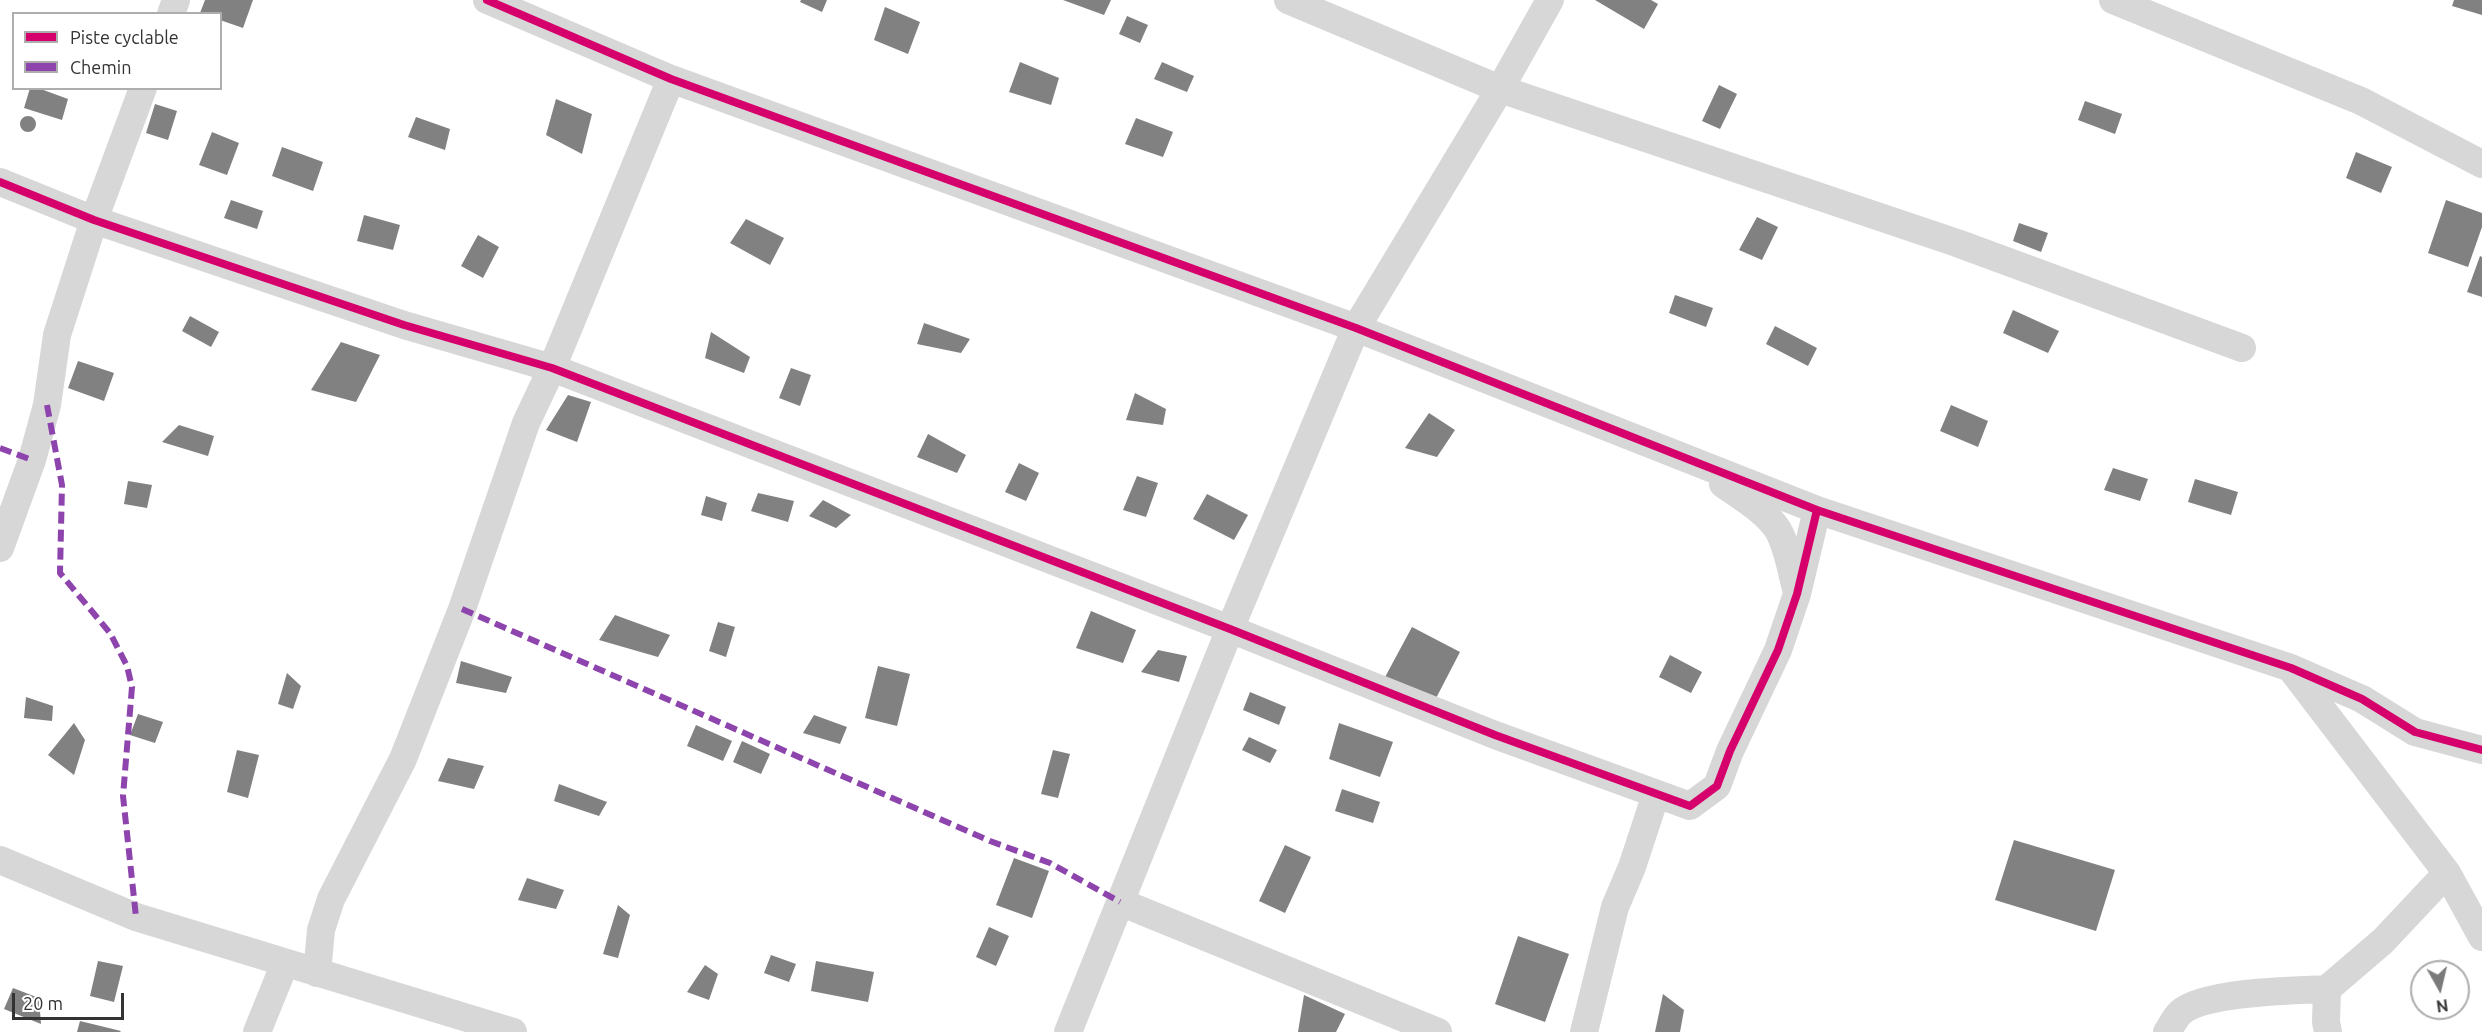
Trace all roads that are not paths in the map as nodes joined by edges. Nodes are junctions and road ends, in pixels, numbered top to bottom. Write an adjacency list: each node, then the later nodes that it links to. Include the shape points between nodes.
1 (487, 0): 5 (street)
2 (1288, 0): 6 (street)
3 (1550, 0): 6 (street)
4 (2113, 0): 8 (street, via 2361,101)
5 (670, 79): 11 (street); 13 (street)
6 (1500, 89): 11 (street); 12 (street, via 1957,243)
7 (142, 90): 10 (street)
8 (2482, 164)
9 (0, 182): 10 (street)
10 (94, 220): 13 (street, via 404,325); 16 (street, via 57,335 47,405 32,460)
11 (1356, 328): 14 (street); 18 (street)
12 (2242, 348)
13 (552, 368): 18 (street); 27 (street, via 526,423 462,609 403,759 331,898 321,930)
14 (1696, 463): 15 (street); 17 (street, via 1777,529)
15 (1817, 510): 17 (street); 19 (street)
16 (0, 548)
17 (1797, 594): 21 (street, via 1778,650 1717,786 1690,806)
18 (1230, 629): 21 (street, via 1495,735); 24 (street)
19 (2291, 668): 20 (street, via 2362,699 2415,732); 23 (street)
20 (2482, 750)
21 (1656, 794): 33 (street, via 1615,907)
22 (0, 860): 26 (street, via 136,916)
23 (2447, 873): 25 (street); 28 (street, via 2383,941)
24 (1120, 902): 31 (street); 32 (street)
25 (2482, 937)
26 (285, 963): 27 (street); 29 (street)
27 (317, 973): 30 (street)
28 (2327, 989): 34 (street, via 2255,992 2211,1000 2181,1011); 35 (street)
29 (258, 1032)
30 (513, 1032)
31 (1068, 1032)
32 (1438, 1032)
33 (1584, 1032)
34 (2166, 1032)
35 (2328, 1032)

